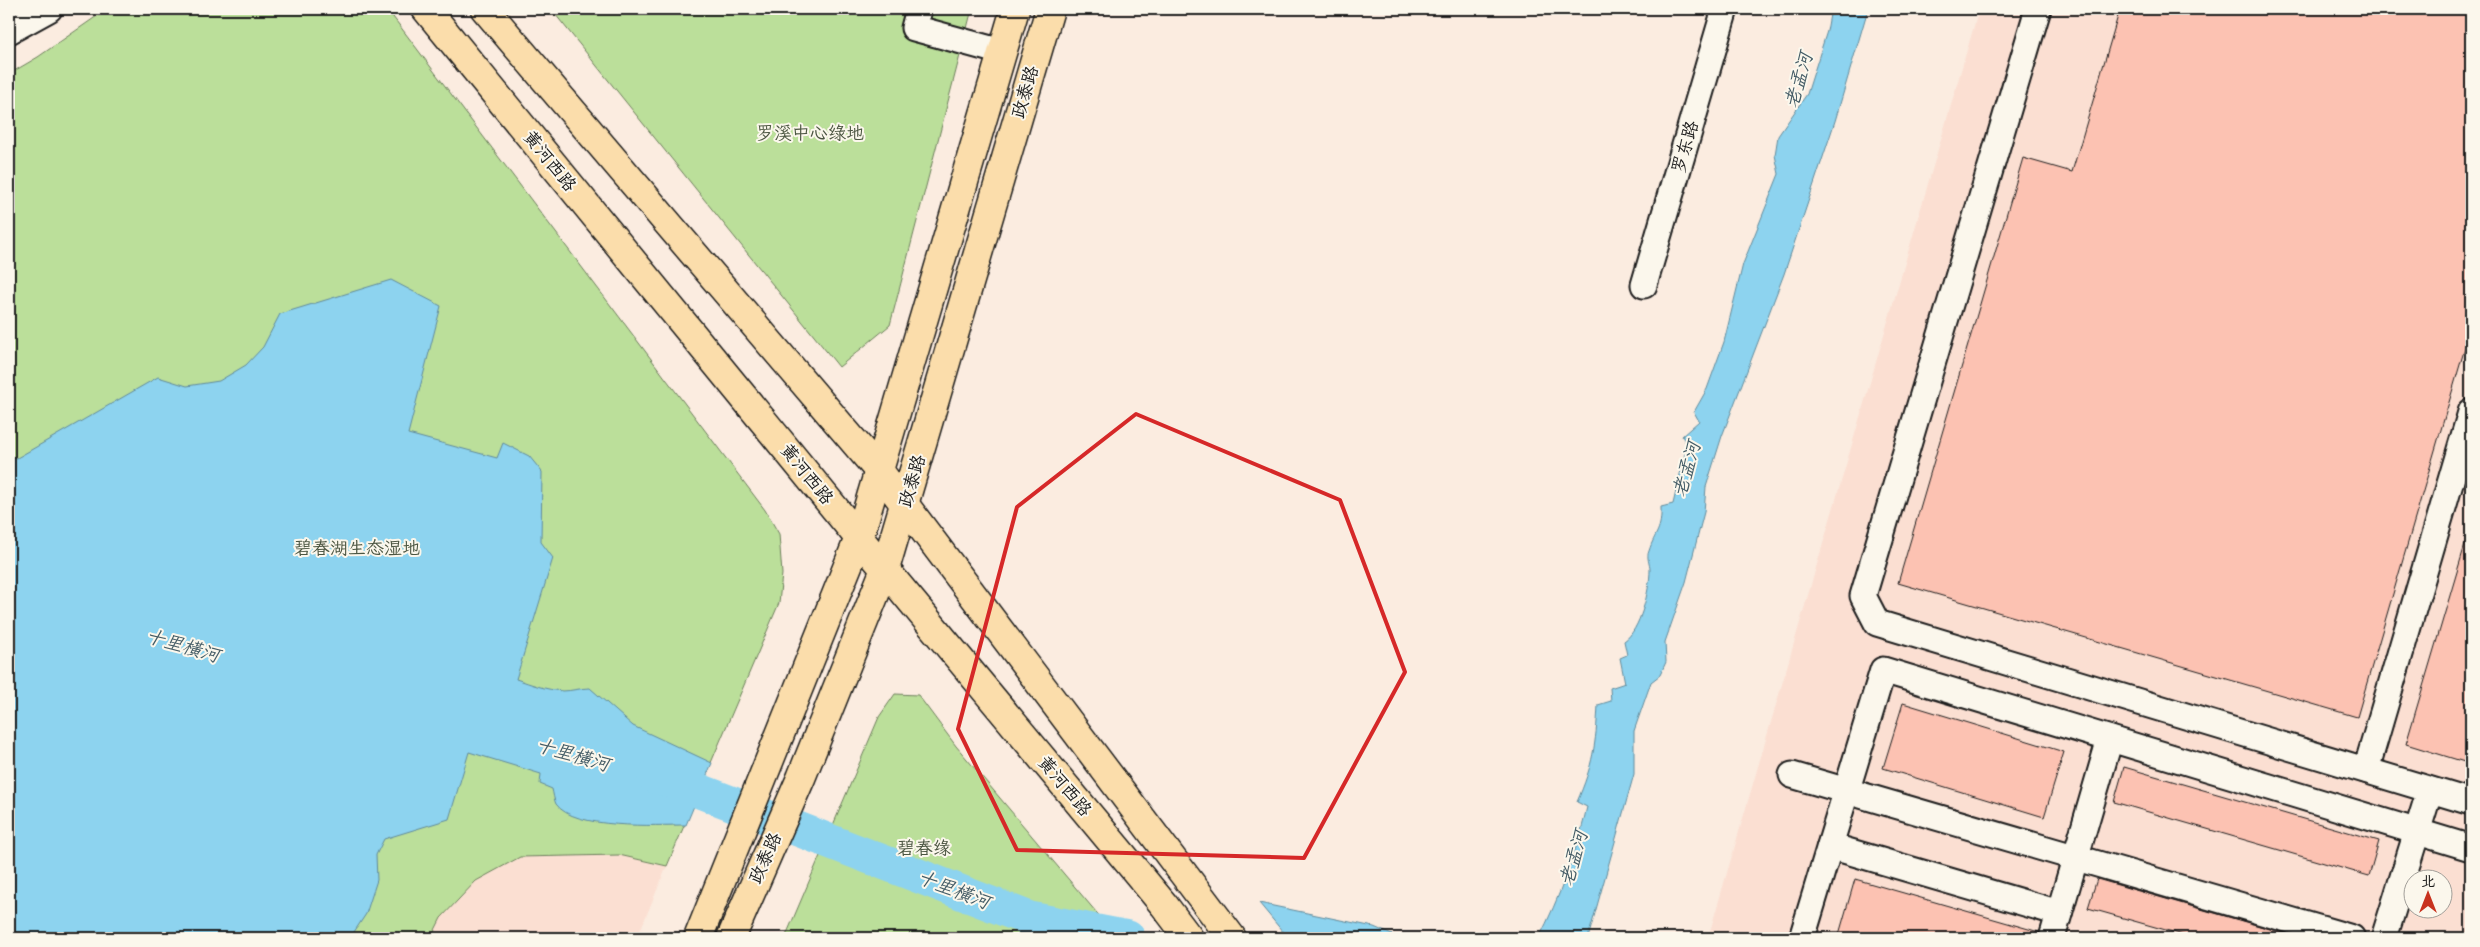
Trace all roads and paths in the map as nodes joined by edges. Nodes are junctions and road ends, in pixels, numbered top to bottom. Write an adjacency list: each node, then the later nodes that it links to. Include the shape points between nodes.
1 (49, 9): 9 (street)
2 (426, 9): 15 (main road, 黄河西路)
3 (486, 9): 13 (main road)
4 (919, 9): 10 (street, via 914,28)
5 (1015, 9): 10 (main road, 政泰路)
6 (1050, 9): 14 (main road, 政泰路)
7 (1725, 9): 11 (street, 罗东路)
8 (2038, 9): 18 (street, via 1863,596 1877,623)
9 (9, 31)
10 (1002, 52): 13 (main road, 政泰路)
11 (1644, 285)
12 (2471, 412): 18 (street)
13 (880, 472): 14 (main road); 15 (main road, 政泰路)
14 (905, 505): 16 (main road, 政泰路); 31 (main road)
15 (859, 538): 16 (main road, 黄河西路); 28 (main road, 政泰路)
16 (884, 569): 29 (main road, 政泰路, via 801,778); 30 (main road, 黄河西路)
17 (2110, 739): 21 (street, via 1883,670); 23 (street); 26 (street)
18 (2366, 770): 20 (street)
19 (1792, 775): 21 (street)
20 (2430, 790): 22 (street); 23 (street)
21 (1847, 791): 24 (street); 26 (street)
22 (2471, 802)
23 (2417, 832): 25 (street); 35 (street)
24 (1830, 846): 27 (street); 32 (street)
25 (2471, 848)
26 (2075, 857): 27 (street); 34 (street)
27 (2059, 913): 33 (street)
28 (698, 938)
29 (732, 938)
30 (1189, 938)
31 (1232, 938)
32 (1802, 938)
33 (2052, 938)
34 (2352, 938)
35 (2384, 938)

